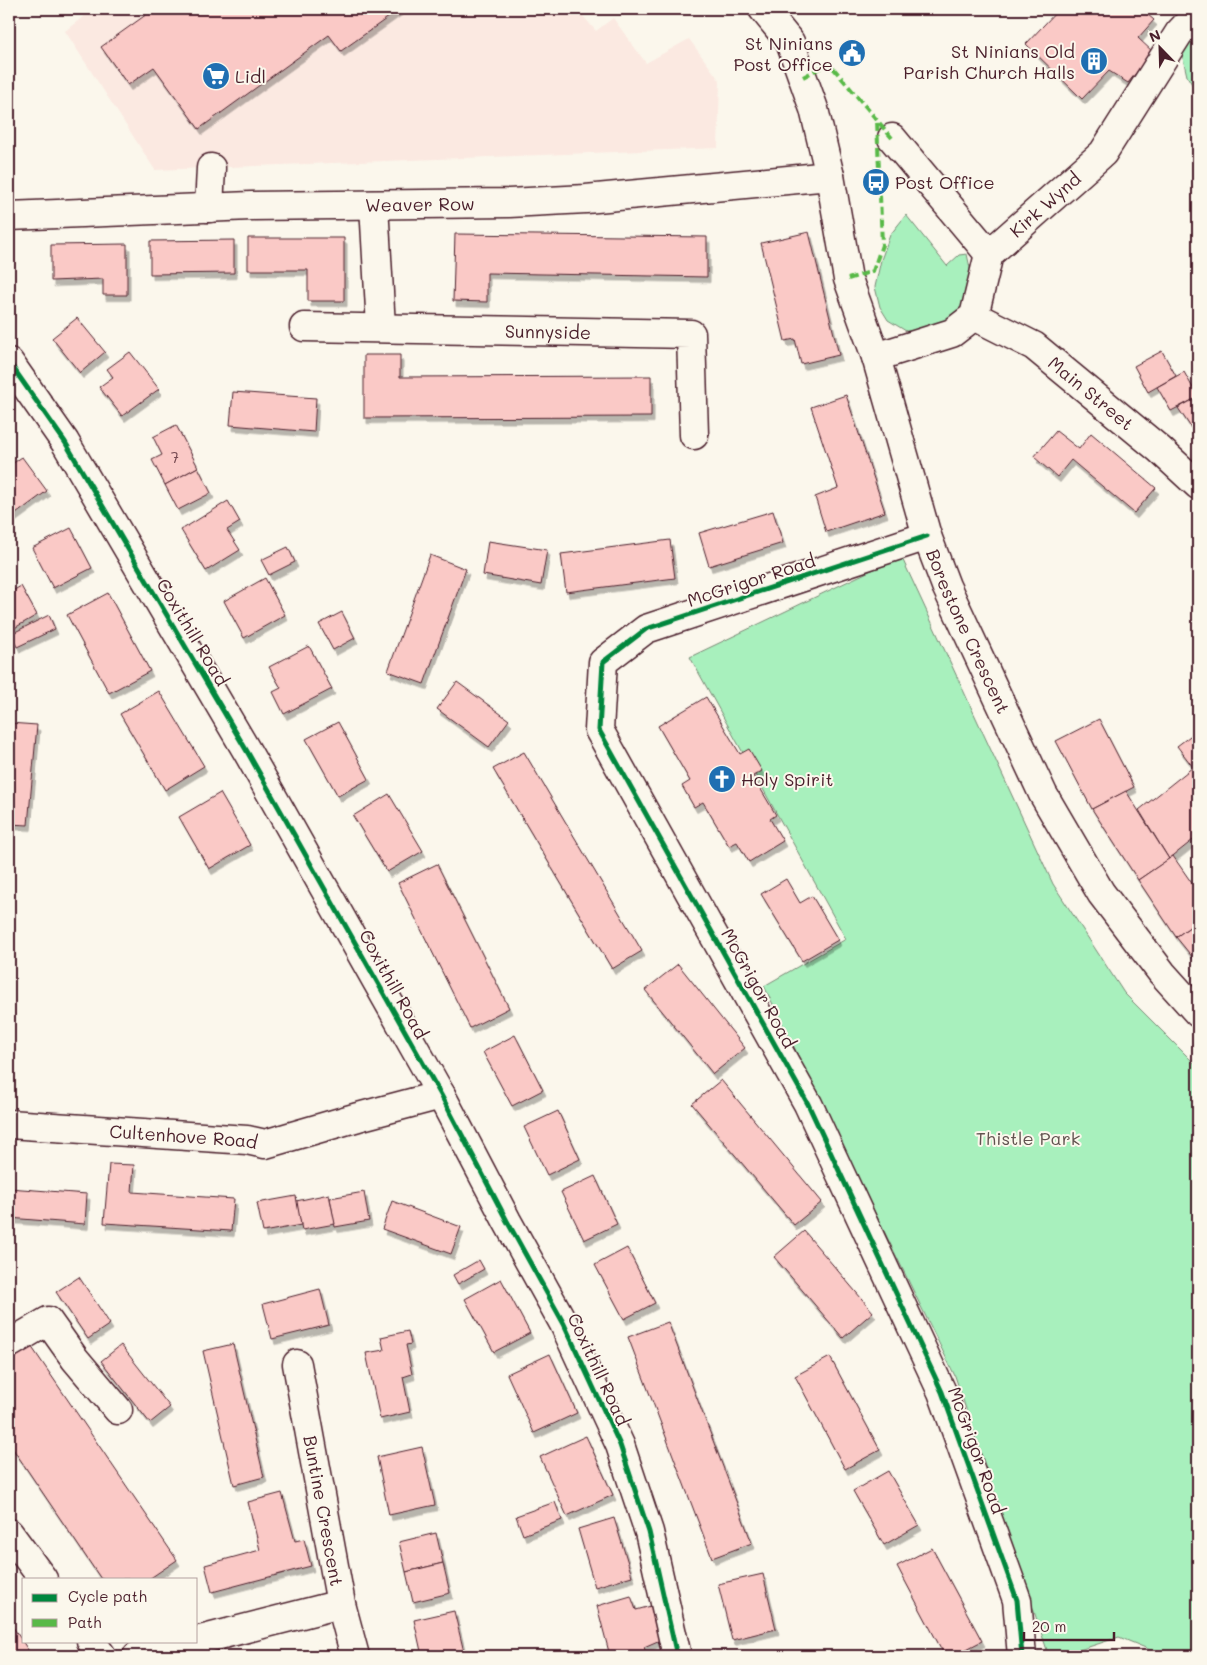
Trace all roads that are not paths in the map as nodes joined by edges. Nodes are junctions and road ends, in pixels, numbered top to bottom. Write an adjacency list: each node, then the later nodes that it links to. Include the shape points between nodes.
1 (763, 9): 5 (street, via 790,42 814,109)
2 (1198, 13): 9 (street, Kirk Wynd, via 1179,33 1103,153)
3 (892, 138): 9 (street)
4 (211, 168): 7 (street)
5 (830, 176): 6 (street, Weaver Row, via 586,199); 13 (street, Borestone Crescent, via 848,279)
6 (374, 205): 7 (street, Weaver Row); 12 (street)
7 (209, 208): 8 (street, Weaver Row)
8 (9, 216)
9 (989, 254): 10 (street)
10 (974, 316): 13 (street, via 952,333); 16 (street, Main Street, via 1034,346 1160,449)
11 (304, 327): 12 (street, Sunnyside)
12 (381, 327): 15 (street, Sunnyside, via 691,334)
13 (876, 357): 17 (street, Borestone Crescent)
14 (9, 362): 19 (street, Coxithill Road, via 65,442 224,711)
15 (694, 435)
16 (1198, 485)
17 (927, 536): 18 (street, Borestone Crescent, via 946,586 1043,794 1101,893 1162,973); 34 (street, McGrigor Road, via 646,629 603,662 599,730 808,1104 942,1392 1017,1600)
18 (1198, 1013)
19 (441, 1095): 20 (street, Cultenhove Road, via 265,1144 247,1140); 33 (street, Coxithill Road, via 564,1324 620,1445 649,1532)
20 (9, 1124)
21 (9, 1344): 23 (street, via 48,1321)
22 (297, 1364): 26 (street, Buntine Crescent)
23 (118, 1410)
24 (9, 1533): 25 (street)
25 (42, 1578)
26 (341, 1604): 27 (street); 32 (street, Buntine Crescent)
27 (198, 1640)
28 (92, 1642): 30 (street)
29 (192, 1642): 31 (street)
30 (102, 1656)
31 (137, 1656)
32 (355, 1656)
33 (677, 1656)
34 (1022, 1656)

